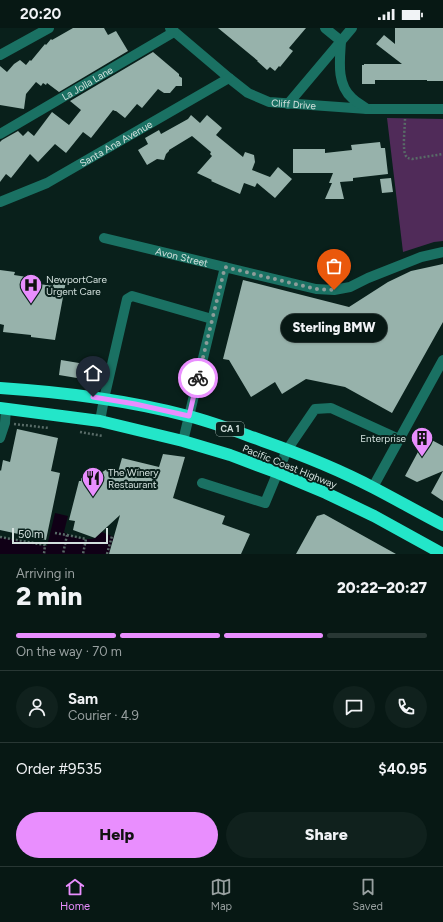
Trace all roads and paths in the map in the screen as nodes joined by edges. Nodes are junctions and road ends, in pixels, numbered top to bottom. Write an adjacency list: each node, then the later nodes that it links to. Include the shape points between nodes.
1 (49, 28): 6 (street)
2 (324, 28): 5 (street)
3 (352, 28): 5 (street)
4 (172, 30): 7 (street, Cliff Drive); 12 (street, La Jolla Lane)
5 (341, 41): 8 (street); 9 (street, via 340,67 343,85 350,97)
6 (0, 55)
7 (229, 78): 8 (street, Cliff Drive, via 248,93 269,102); 14 (street, Santa Ana Avenue, via 47,183)
8 (288, 104): 9 (street, Cliff Drive)
9 (367, 109): 10 (street, Cliff Drive)
10 (406, 109): 11 (street, Cliff Drive); 13 (path, via 405,155 412,159)
11 (443, 109)
12 (0, 134)
13 (443, 154)
14 (0, 202)
15 (104, 238): 17 (street, Avon Street)
16 (443, 252): 17 (street, Avon Street, via 421,257 350,287 334,290 316,289)
17 (225, 267): 18 (street)
18 (212, 319): 21 (street, via 132,296 127,299); 23 (street)
19 (443, 360): 30 (street)
20 (0, 388): 21 (highway, Pacific Coast Highway / CA 1)
21 (104, 399): 23 (highway, Pacific Coast Highway / CA 1); 24 (street)
22 (3, 408): 24 (highway, Pacific Coast Highway / CA 1); 25 (street)
23 (189, 416): 31 (street); 32 (highway, Pacific Coast Highway / CA 1)
24 (100, 421): 31 (highway, Pacific Coast Highway / CA 1)
25 (4, 423): 26 (path); 29 (street)
26 (56, 429)
27 (78, 432): 28 (path)
28 (106, 436)
29 (0, 438)
30 (399, 440): 32 (street, via 331,408 315,409); 35 (street)
31 (183, 441): 33 (highway, Pacific Coast Highway / CA 1)
32 (287, 450): 33 (street); 35 (highway, Pacific Coast Highway / CA 1)
33 (278, 473): 34 (street, via 265,503); 41 (highway, Pacific Coast Highway / CA 1, via 374,516)
34 (202, 483)
35 (373, 487): 36 (highway, Pacific Coast Highway / CA 1)
36 (443, 525)
37 (55, 533): 38 (path)
38 (67, 535): 43 (path); 44 (path, via 86,539)
39 (112, 536): 45 (path)
40 (0, 537): 42 (path, via 45,545)
41 (439, 553)
42 (44, 554)
43 (63, 554)
44 (83, 554)
45 (107, 554)

